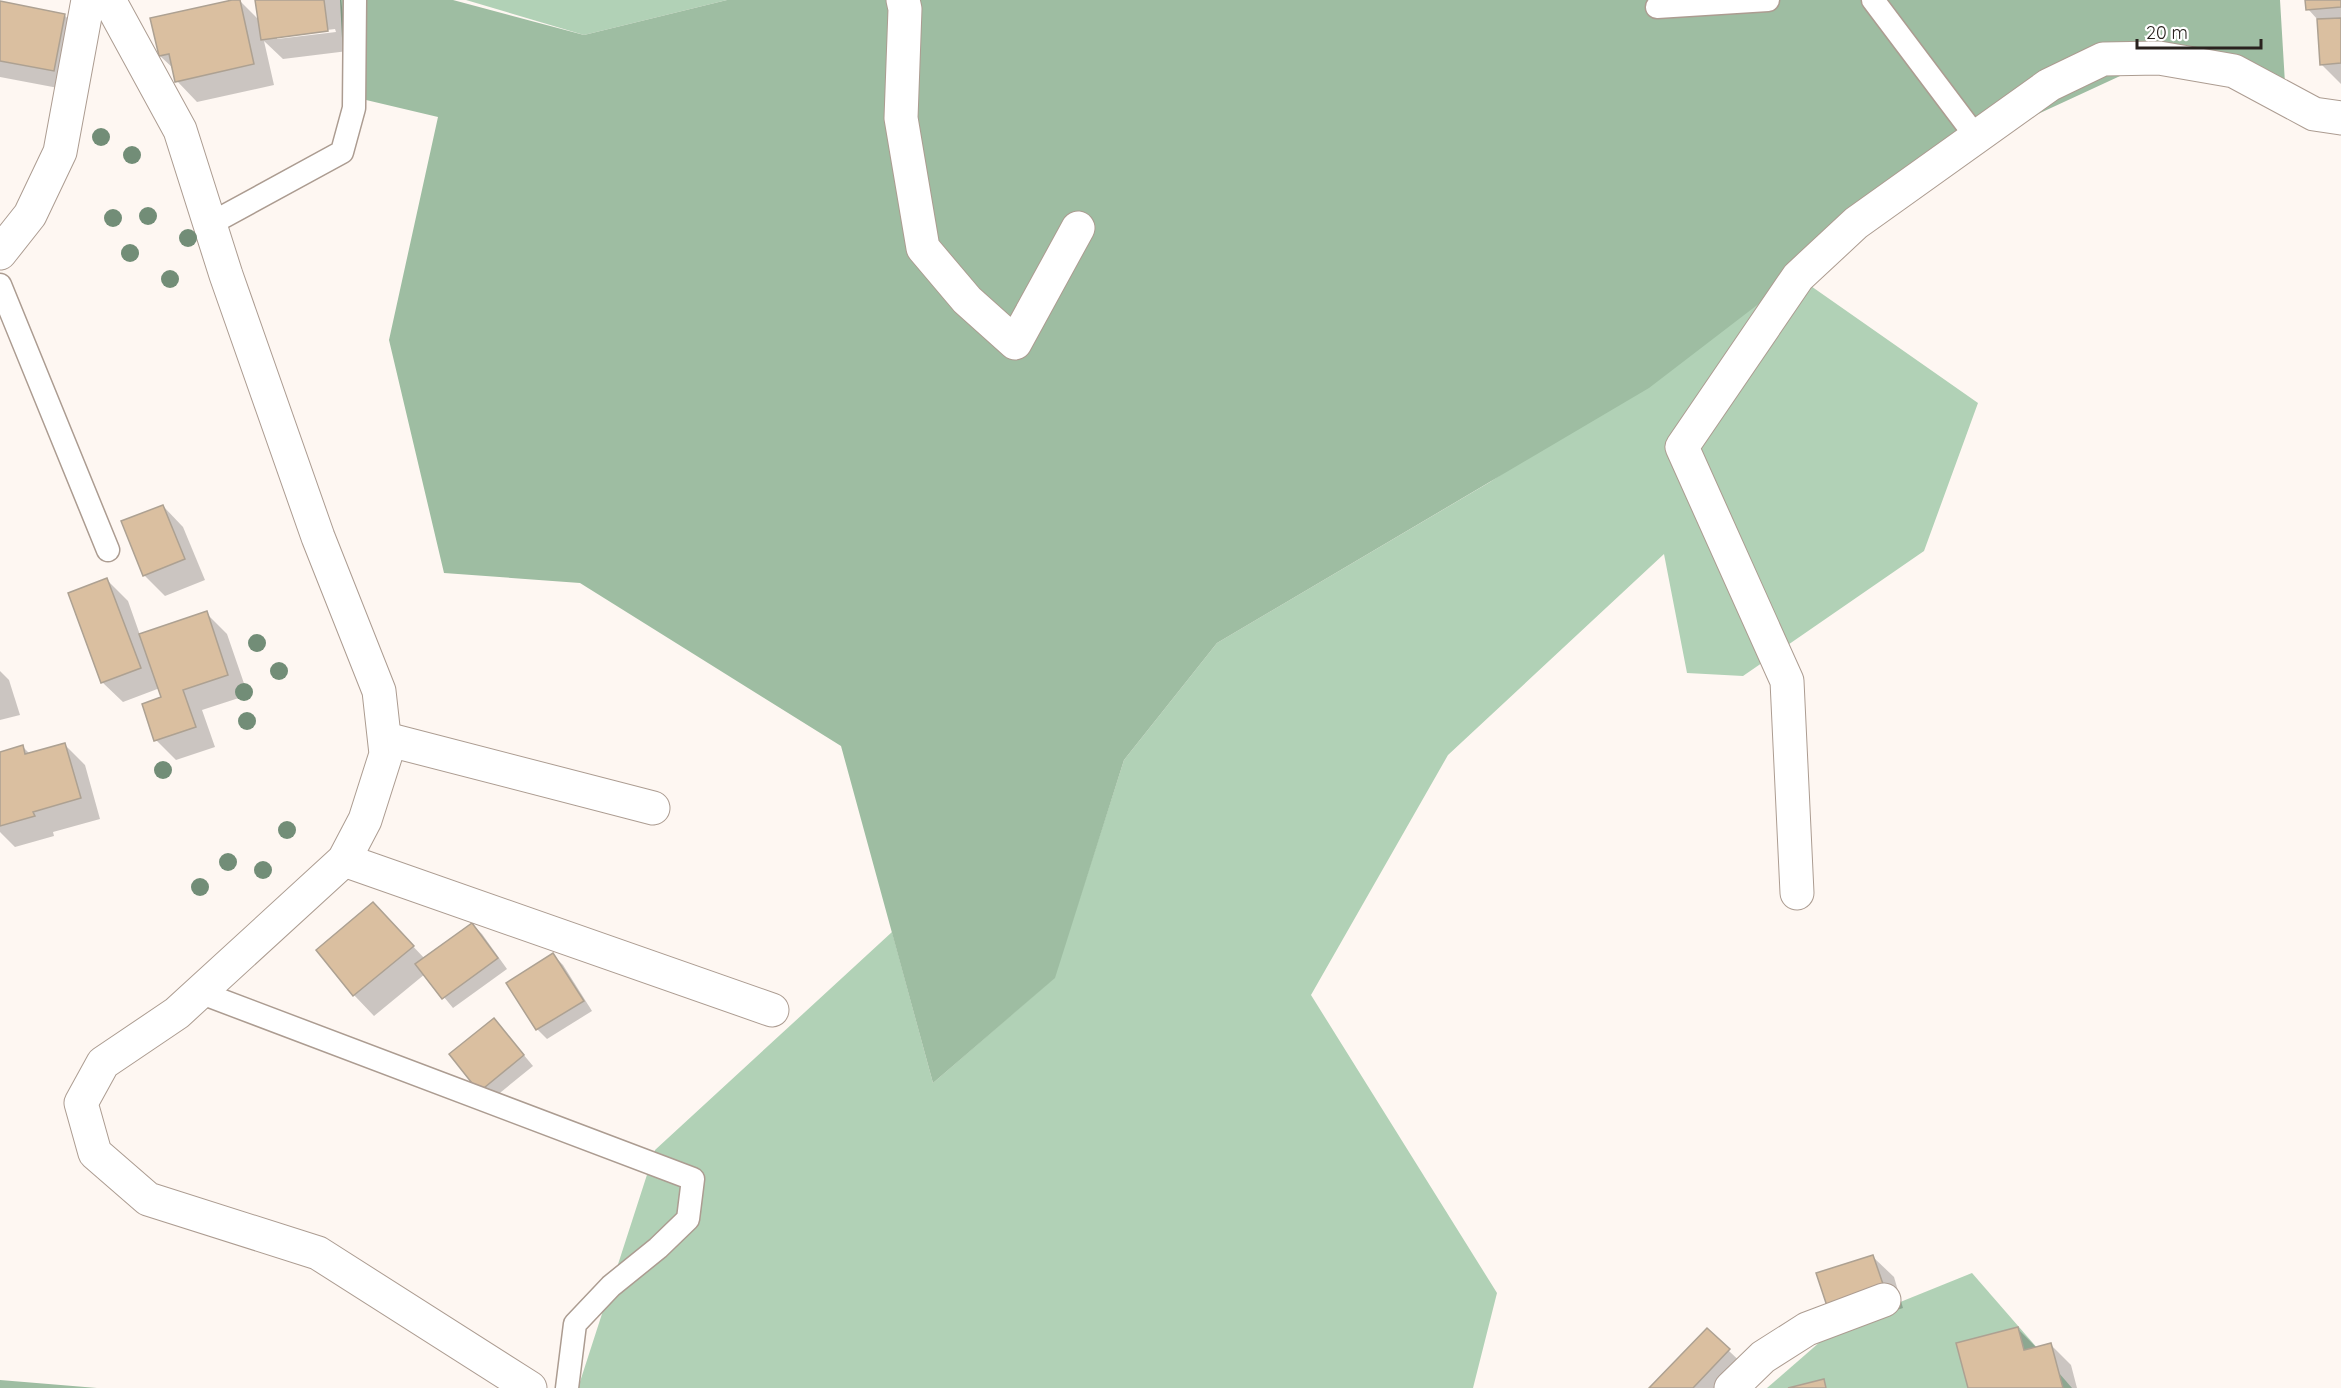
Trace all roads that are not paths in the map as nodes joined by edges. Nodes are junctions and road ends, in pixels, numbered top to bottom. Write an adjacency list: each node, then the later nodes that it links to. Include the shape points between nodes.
1 (88, 0): 12 (street, via 60,152 30,215)
2 (109, 0): 10 (street, via 180,130)
3 (355, 0): 10 (lane, via 354,108 342,152)
4 (903, 0): 11 (street, via 901,118 923,248 967,300 1016,343)
5 (1768, 0): 7 (lane)
6 (1873, 0): 9 (lane)
7 (1657, 7)
8 (2341, 118): 9 (street, via 2314,114 2234,71 2159,58 2103,59 2049,85)
9 (1977, 138): 18 (street, via 1856,223 1798,277 1682,447 1787,681)
10 (210, 224): 15 (street, via 318,537 379,691)
11 (1078, 228)
12 (0, 253)
13 (0, 285): 14 (lane)
14 (108, 550)
15 (386, 739): 16 (street); 17 (street, via 376,789)
16 (653, 808)
17 (344, 860): 19 (street); 20 (street)
18 (1797, 893)
19 (199, 992): 22 (street, via 177,1013 103,1063 81,1103 95,1154 148,1199 318,1253); 23 (lane, via 693,1179 688,1219 574,1324)
20 (772, 1010)
21 (1884, 1300): 24 (street, via 1807,1329 1763,1357)
22 (530, 1388)
23 (567, 1388)
24 (1731, 1388)

